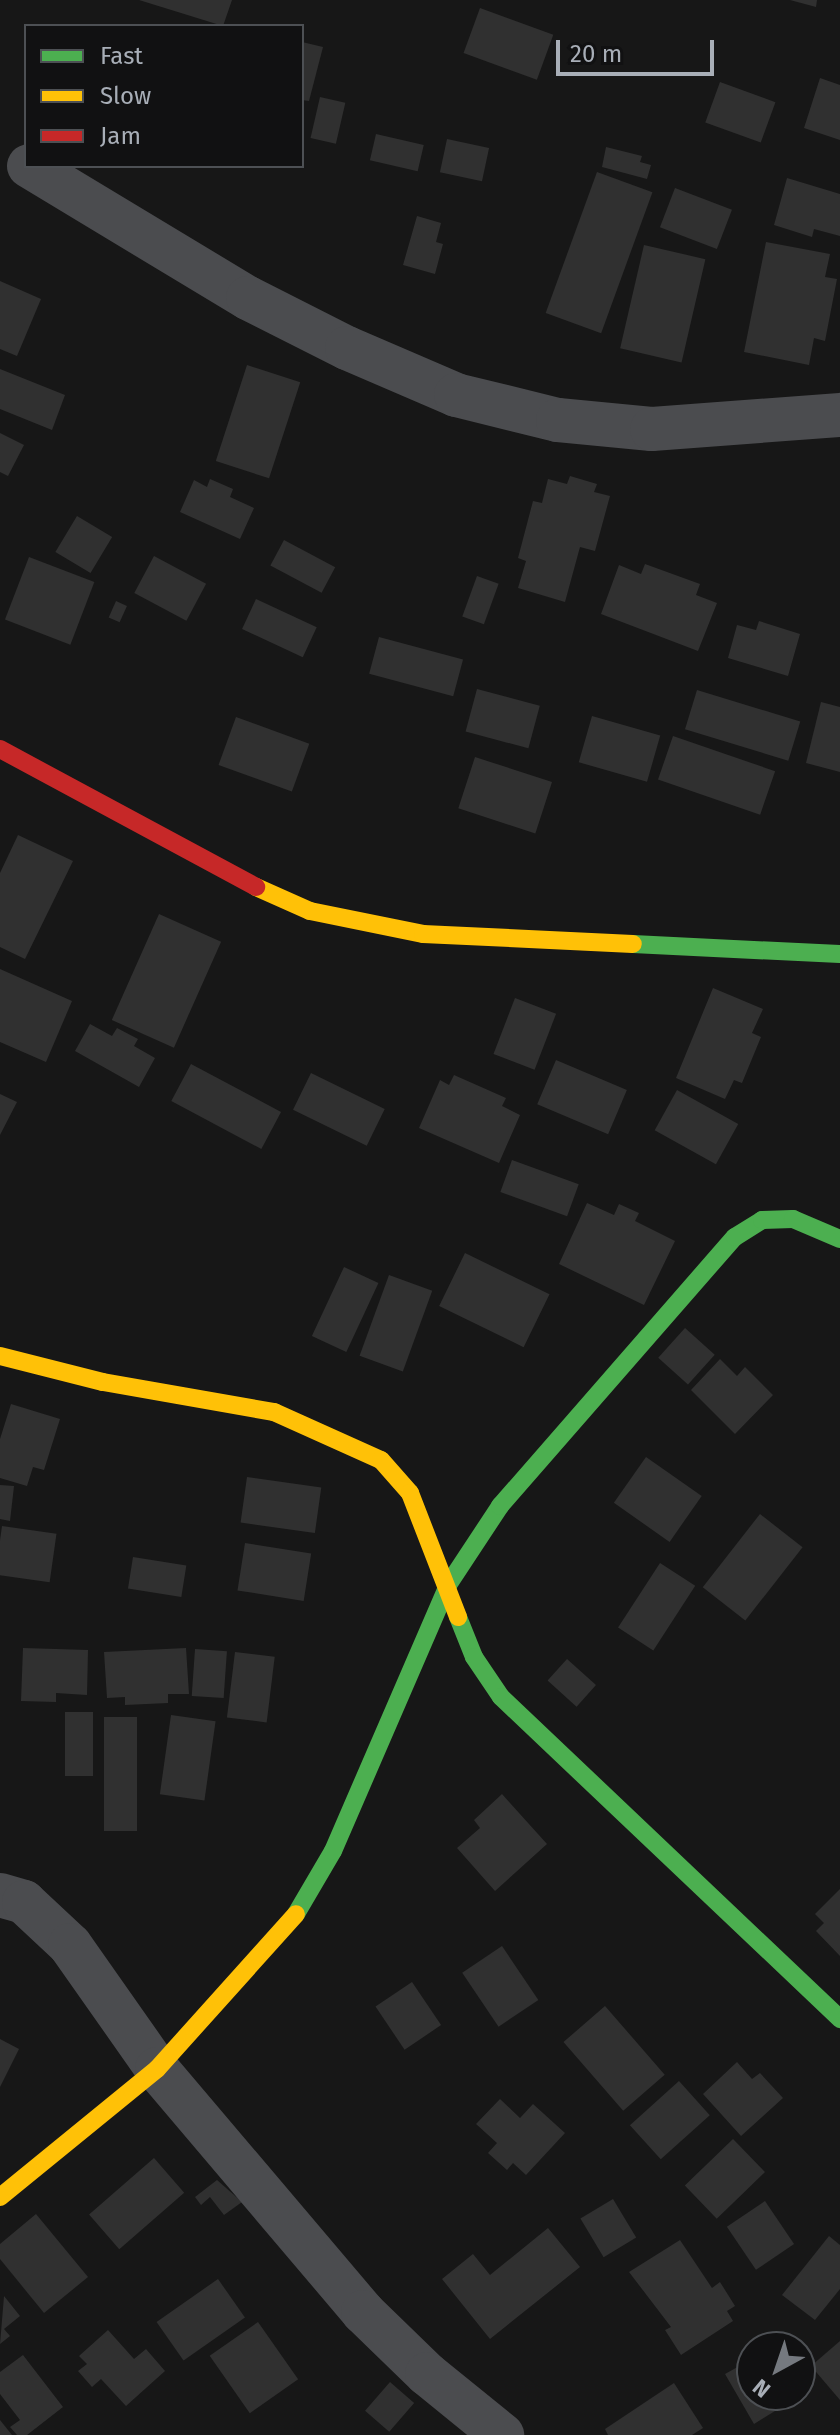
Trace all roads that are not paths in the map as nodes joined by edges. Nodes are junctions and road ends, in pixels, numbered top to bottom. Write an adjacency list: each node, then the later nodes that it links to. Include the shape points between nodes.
1 (0, 151): 2 (street)
2 (24, 163)
3 (32, 168): 4 (street, via 248,298 456,395 558,420 652,429)
4 (840, 415)
5 (0, 749): 6 (street, via 216,869 310,911 423,934)
6 (840, 954)
7 (840, 1239): 9 (street, via 793,1219 762,1220 735,1237 500,1506)
8 (0, 1356): 9 (street, via 103,1382 274,1412 345,1440 381,1460 410,1493)
9 (448, 1585): 11 (street, via 474,1657 501,1697); 12 (street, via 333,1851 289,1926)
10 (0, 1895): 12 (street, via 24,1902 70,1945)
11 (840, 2019)
12 (157, 2069): 13 (street); 14 (street, via 363,2312 427,2374)
13 (0, 2197)
14 (502, 2435)

